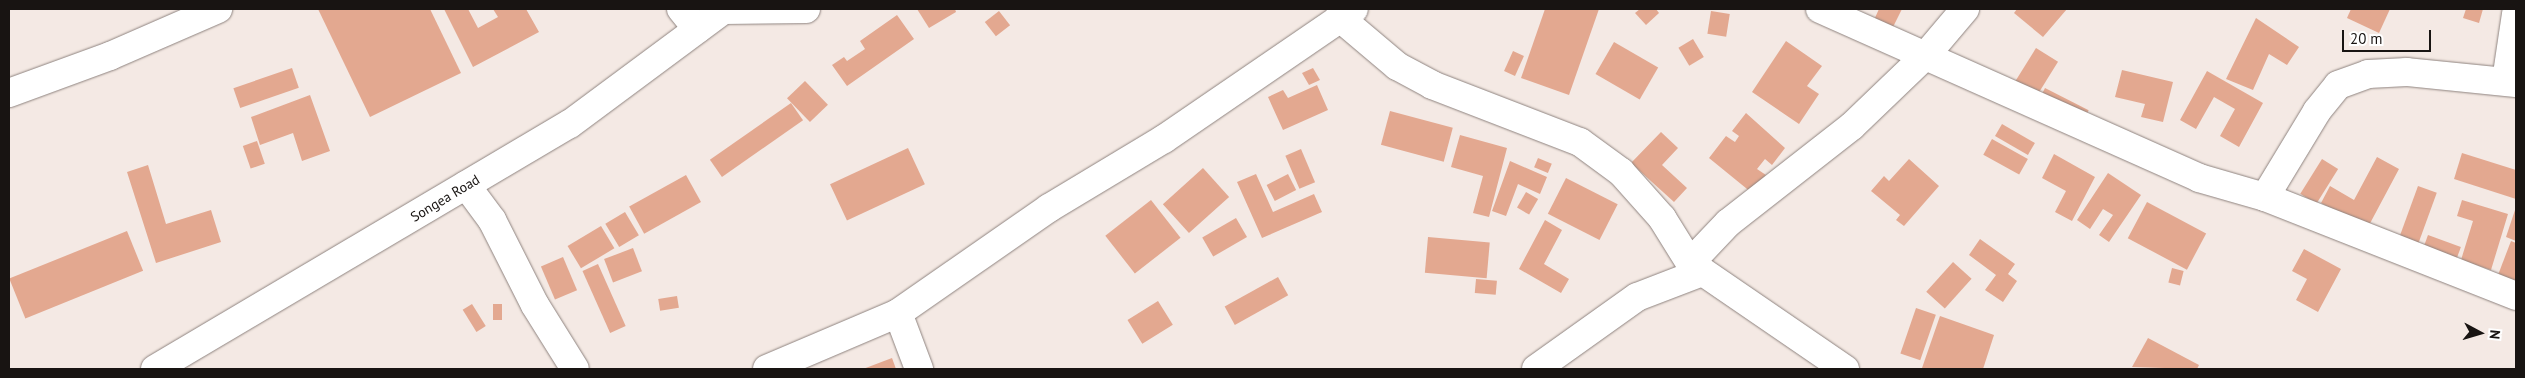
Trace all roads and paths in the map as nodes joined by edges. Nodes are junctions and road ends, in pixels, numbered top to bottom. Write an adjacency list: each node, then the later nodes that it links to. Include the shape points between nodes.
1 (218, 9): 11 (main road, via 110,56)
2 (724, 9): 3 (main road); 8 (main road, Songea Road)
3 (806, 9)
4 (1820, 9): 9 (main road)
5 (1965, 9): 9 (main road)
6 (1346, 13): 14 (main road, via 1398,66 1432,86 1580,142 1621,172 1662,218); 16 (main road, via 1164,139 1106,171)
7 (2516, 14): 10 (main road)
8 (689, 19): 12 (main road, Songea Road, via 570,124)
9 (1927, 54): 13 (main road, via 2198,178); 14 (main road, via 1852,126 1728,223)
10 (2511, 82): 13 (main road, via 2407,72 2368,74 2338,85 2317,111)
11 (9, 93)
12 (466, 185): 17 (main road, Songea Road); 18 (main road, via 492,220 535,305)
13 (2265, 197): 15 (main road)
14 (1696, 267): 21 (main road, via 1637,297); 22 (main road)
15 (2516, 296)
16 (898, 313): 19 (main road); 20 (main road)
17 (155, 369)
18 (575, 369)
19 (767, 369)
20 (919, 369)
21 (1536, 369)
22 (1845, 369)

